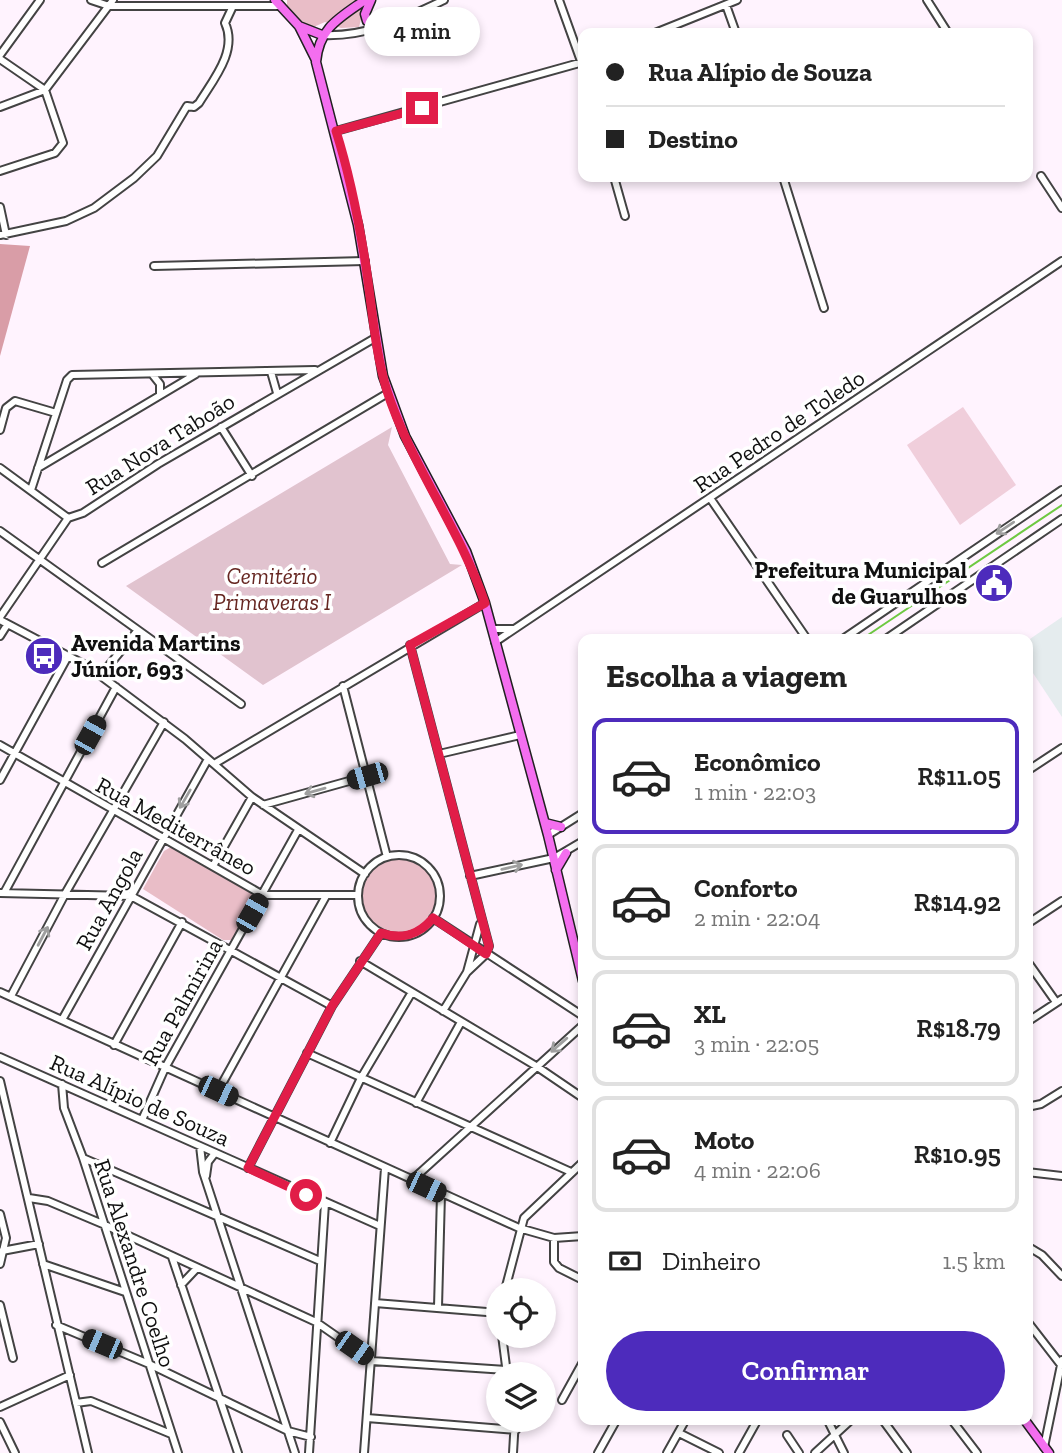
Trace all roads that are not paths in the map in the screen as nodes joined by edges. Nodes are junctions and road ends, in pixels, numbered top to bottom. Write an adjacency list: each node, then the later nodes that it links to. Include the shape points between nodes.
1 (40, 0): 23 (street)
2 (91, 0): 10 (street)
3 (365, 0): 21 (main road)
4 (371, 0): 15 (main road, via 367,21)
5 (444, 0): 15 (street)
6 (559, 0): 22 (street)
7 (737, 0): 12 (street)
8 (927, 0): 20 (street)
9 (279, 2): 11 (street); 17 (main road)
10 (111, 3): 14 (street); 26 (street)
11 (257, 3): 13 (street)
12 (726, 5): 18 (street); 19 (street)
13 (233, 6): 14 (street); 16 (street)
14 (218, 7): 16 (street)
15 (396, 22): 21 (street, via 368,32)
16 (225, 23): 36 (street, via 226,58 199,103 187,106 157,156 134,178 94,208 66,221)
17 (299, 26): 21 (main road); 24 (main road)
18 (668, 28)
19 (734, 28)
20 (945, 28)
21 (322, 35): 24 (main road)
22 (578, 50)
23 (0, 57): 26 (street)
24 (317, 62): 28 (main road)
25 (578, 64): 28 (street)
26 (45, 90): 27 (street); 29 (street, via 62,147)
27 (0, 107)
28 (336, 131): 37 (main road)
29 (0, 172)
30 (1041, 176): 34 (street)
31 (615, 182): 35 (street)
32 (785, 182): 40 (street)
33 (0, 207): 36 (street)
34 (1062, 208)
35 (625, 216)
36 (3, 235)
37 (365, 261): 39 (street); 41 (main road)
38 (1062, 261): 59 (street, Rua Pedro de Toledo)
39 (154, 266)
40 (824, 308)
41 (375, 338): 42 (street, Rua Nova Taboão); 47 (main road)
42 (319, 370): 43 (street); 46 (street, Rua Nova Taboão)
43 (271, 372): 44 (street); 46 (street)
44 (197, 373): 45 (street); 48 (street)
45 (152, 374): 48 (street, via 160,384); 49 (street, via 76,375 67,380)
46 (276, 393): 50 (street, Rua Nova Taboão)
47 (388, 393): 56 (street); 65 (main road, via 466,551)
48 (160, 396): 53 (street)
49 (56, 413): 51 (street, via 15,401 6,408); 52 (street)
50 (221, 427): 56 (street); 60 (street, Rua Nova Taboão)
51 (0, 430)
52 (44, 450): 53 (street); 55 (street)
53 (61, 454): 55 (street)
54 (0, 468): 57 (street)
55 (38, 468): 57 (street)
56 (251, 476): 64 (street)
57 (31, 490): 60 (street)
58 (1062, 490): 72 (street, one-way to 72)
59 (710, 498): 69 (street, Rua Pedro de Toledo); 71 (street)
60 (68, 518): 63 (street, Rua Nova Taboão)
61 (1062, 519): 73 (street)
62 (0, 531): 63 (street)
63 (40, 558): 66 (street, Rua Nova Taboão); 70 (street)
64 (102, 562)
65 (485, 603): 68 (main road); 76 (street)
66 (0, 619): 67 (street)
67 (7, 625): 74 (street); 77 (street)
68 (492, 629): 69 (street); 75 (main road)
69 (513, 629): 75 (street, Rua Pedro de Toledo)
70 (138, 630): 78 (street); 81 (street)
71 (804, 634)
72 (850, 634)
73 (893, 634)
74 (0, 636)
75 (495, 642): 83 (main road)
76 (410, 645): 79 (street); 87 (street)
77 (68, 656): 78 (street); 86 (street)
78 (101, 676): 80 (street)
79 (343, 685): 89 (street); 91 (street)
80 (116, 687): 82 (street); 93 (street)
81 (241, 704)
82 (164, 722): 88 (street); 96 (street)
83 (520, 735): 87 (street); 98 (main road)
84 (0, 745): 86 (street, Rua Mediterrâneo)
85 (1062, 748): 90 (street)
86 (15, 753): 92 (street); 93 (street, Rua Mediterrâneo)
87 (439, 754): 110 (street)
88 (208, 759): 89 (street); 102 (street, Rua Angola, one-way to 102)
89 (214, 764): 94 (street)
90 (1033, 767)
91 (367, 776): 95 (street, one-way to 95); 105 (street)
92 (0, 780)
93 (63, 782): 96 (street, Rua Mediterrâneo); 111 (street)
94 (252, 797): 95 (street); 107 (street)
95 (263, 805): 100 (street)
96 (112, 810): 102 (street, Rua Mediterrâneo); 112 (street)
97 (578, 816): 99 (street)
98 (545, 824): 99 (main road); 101 (main road)
99 (561, 827): 101 (street)
100 (298, 830): 109 (street); 113 (street, Rua Palmirina)
101 (548, 835): 106 (main road)
102 (163, 838): 107 (street, Rua Mediterrâneo); 115 (street, Rua Angola)
103 (578, 845): 104 (street)
104 (566, 853): 106 (street); 108 (main road)
105 (387, 857): 109 (street); 118 (street, via 411,857 429,869 439,889)
106 (554, 858): 108 (main road); 110 (street, one-way to 106)
107 (213, 866): 113 (street, Rua Mediterrâneo)
108 (556, 870): 126 (main road)
109 (365, 874): 114 (street)
110 (470, 876): 119 (street)
111 (2, 893): 112 (street)
112 (65, 894): 115 (street); 133 (street, one-way to 112)
113 (263, 895): 116 (street); 124 (street, Rua Palmirina)
114 (358, 895): 116 (street); 122 (street, via 366,920)
115 (131, 896): 121 (street); 139 (street, Rua Angola)
116 (326, 896): 130 (street)
117 (1061, 905): 120 (street)
118 (433, 918): 122 (street, via 414,934); 123 (street)
119 (480, 918): 123 (street); 125 (street, via 489,946)
120 (1033, 921)
121 (182, 922): 124 (street); 142 (street)
122 (381, 933): 127 (street)
123 (475, 948): 125 (street); 129 (street)
124 (231, 949): 130 (street); 146 (street, Rua Palmirina)
125 (486, 954): 129 (street); 137 (street)
126 (578, 957)
127 (360, 961): 132 (street); 135 (street)
128 (1033, 968): 134 (street)
129 (467, 972): 136 (street)
130 (279, 976): 135 (street); 150 (street)
131 (0, 992): 133 (street)
132 (412, 992): 136 (street); 147 (street)
133 (11, 996): 139 (street)
134 (1059, 1000): 138 (street)
135 (332, 1006): 143 (street)
136 (443, 1011): 140 (street)
137 (578, 1013)
138 (1033, 1018)
139 (62, 1020): 142 (street)
140 (461, 1022): 145 (street); 154 (street)
141 (578, 1030): 145 (street, one-way to 145)
142 (114, 1045): 146 (street)
143 (307, 1053): 147 (street); 157 (street)
144 (0, 1056): 149 (street, Rua Alípio de Souza)
145 (536, 1066): 152 (street); 159 (street)
146 (165, 1068): 150 (street); 158 (street, Rua Palmirina)
147 (361, 1078): 154 (street); 160 (street)
148 (0, 1081): 153 (street)
149 (62, 1084): 158 (street, Rua Alípio de Souza); 163 (street, Rua Alexandre Coelho, via 64,1108)
150 (218, 1091): 157 (street)
151 (1062, 1091): 155 (street)
152 (578, 1095)
153 (2, 1098): 156 (street)
154 (416, 1103): 159 (street)
155 (1033, 1106)
156 (3, 1108): 173 (street)
157 (272, 1117): 160 (street); 165 (street)
158 (142, 1121): 161 (street, Rua Alípio de Souza)
159 (470, 1126): 167 (street); 171 (street)
160 (330, 1143): 166 (street)
161 (200, 1146): 162 (street, Rua Alípio de Souza); 170 (street)
162 (215, 1153): 165 (street, Rua Alípio de Souza); 170 (street)
163 (83, 1158): 176 (street); 177 (street, Rua Alexandre Coelho)
164 (578, 1166): 167 (street)
165 (248, 1168): 174 (street, Rua Alípio de Souza)
166 (385, 1168): 171 (street); 178 (street)
167 (571, 1172): 179 (street)
168 (1033, 1173): 169 (street)
169 (1062, 1177)
170 (205, 1178): 176 (street)
171 (412, 1180): 172 (street)
172 (440, 1194): 179 (street); 198 (street)
173 (29, 1198): 177 (street, via 48,1201); 182 (street)
174 (325, 1203): 178 (street, Rua Alípio de Souza); 186 (street)
175 (0, 1214): 184 (street, via 6,1238)
176 (217, 1215): 186 (street); 194 (street)
177 (104, 1225): 185 (street); 195 (street, Rua Alexandre Coelho)
178 (380, 1226): 196 (street)
179 (519, 1228): 181 (street); 191 (street)
180 (578, 1236): 181 (street)
181 (554, 1238): 192 (street, via 554,1262)
182 (39, 1244): 184 (street); 188 (street)
183 (1033, 1250): 190 (street)
184 (1, 1251): 187 (street)
185 (172, 1257): 189 (street); 193 (street)
186 (320, 1261): 200 (street)
187 (0, 1264)
188 (43, 1264): 195 (street); 201 (street)
189 (197, 1268): 193 (street); 194 (street)
190 (1062, 1276)
191 (508, 1278)
192 (578, 1278)
193 (181, 1285): 211 (street)
194 (242, 1287): 200 (street); 226 (street)
195 (125, 1292): 206 (street, Rua Alexandre Coelho)
196 (375, 1303): 198 (street); 205 (street)
197 (0, 1305): 203 (street)
198 (438, 1307): 199 (street)
199 (486, 1312)
200 (316, 1322): 205 (street); 232 (street)
201 (56, 1325): 206 (street); 210 (street)
202 (1033, 1329): 207 (street)
203 (13, 1358)
204 (1062, 1360): 207 (street)
205 (372, 1361): 208 (street); 215 (street)
206 (149, 1364): 211 (street); 229 (street, Rua Alexandre Coelho)
207 (1062, 1366): 233 (street)
208 (486, 1370)
209 (578, 1370): 212 (street)
210 (70, 1375): 213 (street); 214 (street)
211 (219, 1400): 226 (street); 237 (street)
212 (562, 1400)
213 (76, 1403): 229 (street, via 91,1401); 235 (street)
214 (0, 1407)
215 (367, 1418): 225 (street); 240 (street)
216 (0, 1422): 234 (street)
217 (614, 1425): 242 (street)
218 (683, 1425): 228 (street)
219 (755, 1425): 245 (street)
220 (830, 1425): 231 (street)
221 (846, 1425): 231 (street)
222 (886, 1425): 249 (street)
223 (956, 1425): 250 (street)
224 (1028, 1425): 233 (main road)
225 (486, 1428)
226 (288, 1431): 232 (street); 238 (street)
227 (516, 1432): 241 (street)
228 (679, 1433): 243 (street); 244 (street)
229 (172, 1434): 236 (street, Rua Alexandre Coelho)
230 (788, 1435): 246 (street)
231 (835, 1435): 247 (street); 248 (street)
232 (311, 1437): 239 (street)
233 (1046, 1450)
234 (15, 1453)
235 (88, 1453)
236 (178, 1453)
237 (238, 1453)
238 (295, 1453)
239 (309, 1453)
240 (364, 1453)
241 (513, 1453)
242 (598, 1453)
243 (667, 1453)
244 (719, 1453)
245 (739, 1453)
246 (799, 1453)
247 (815, 1453)
248 (844, 1453)
249 (907, 1453)
250 (977, 1453)

